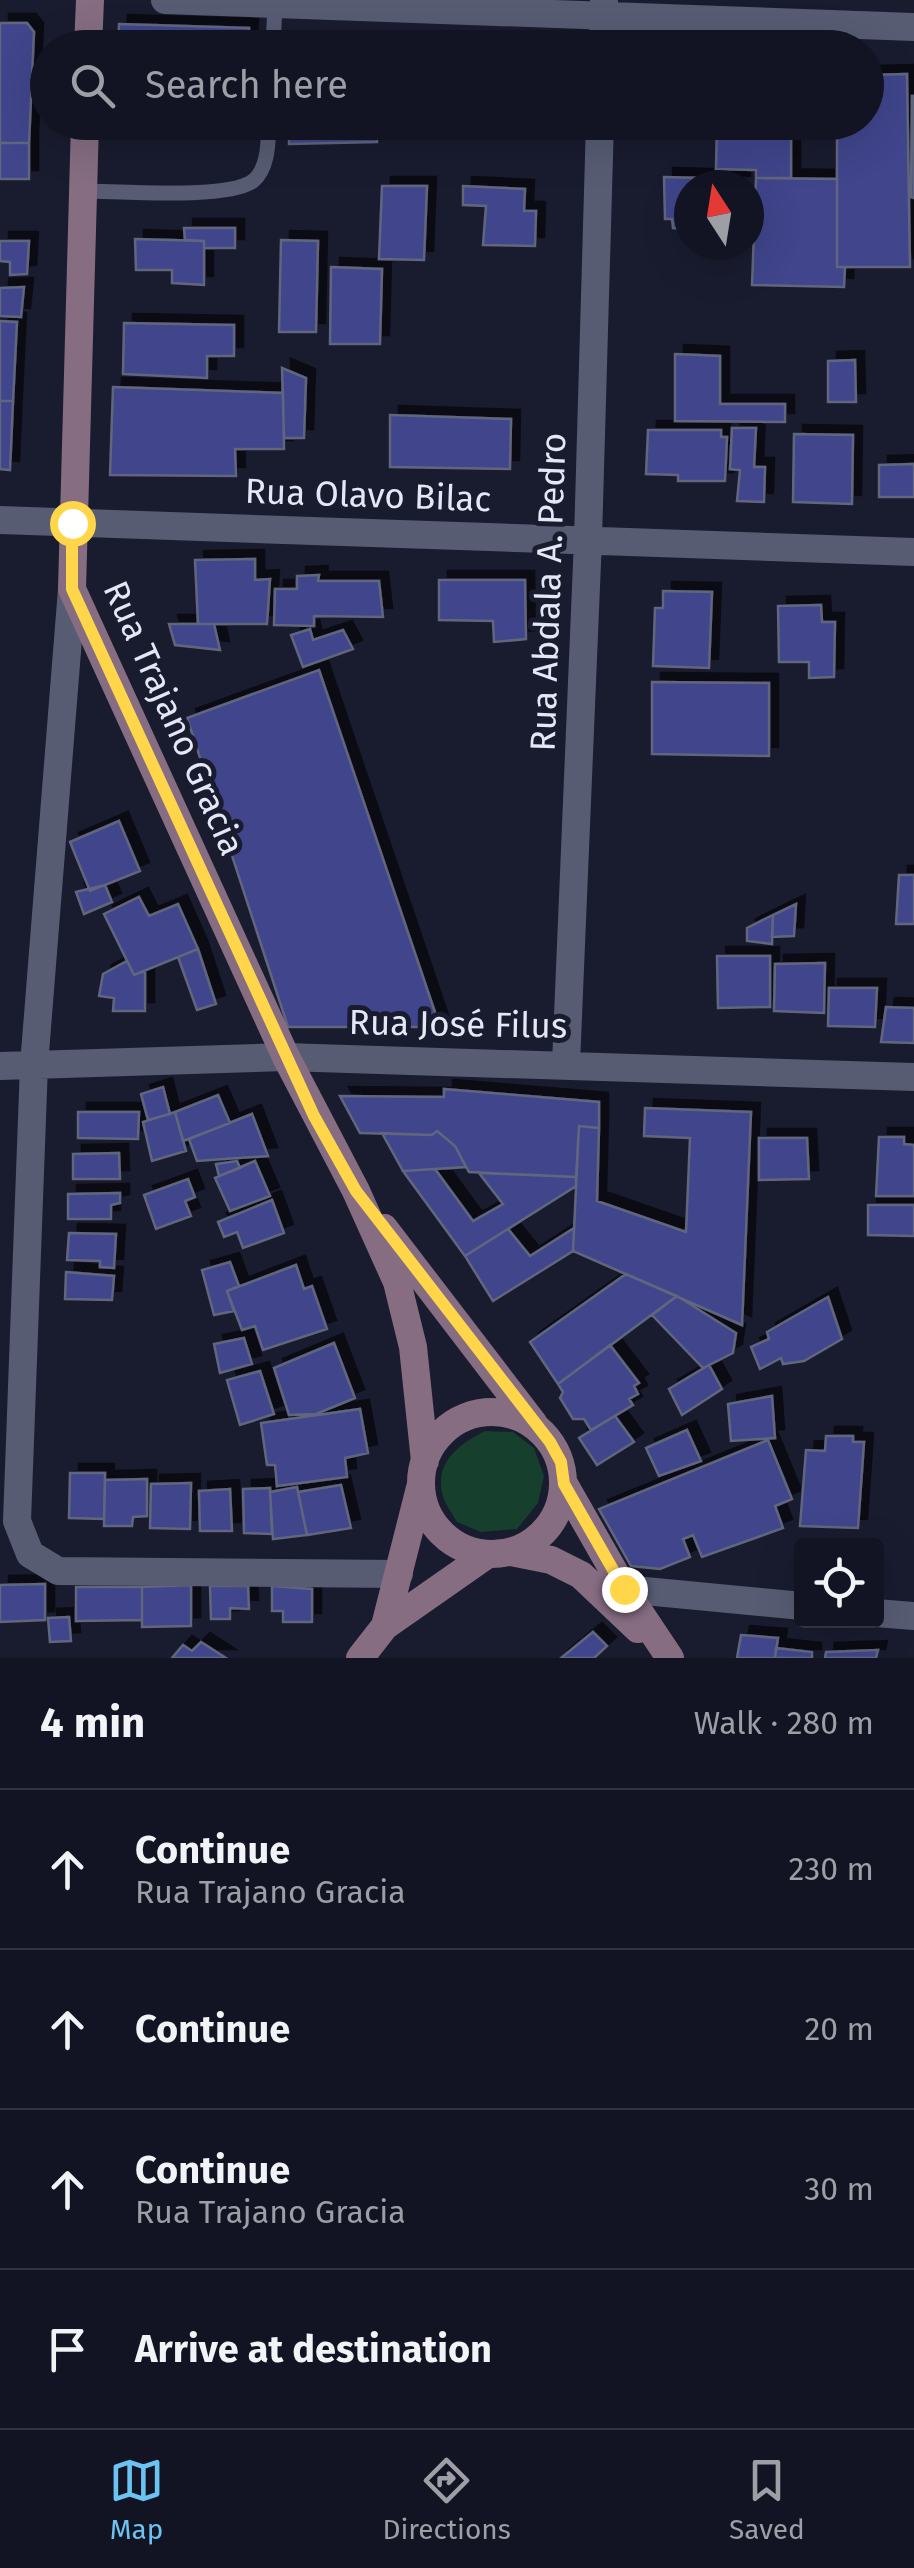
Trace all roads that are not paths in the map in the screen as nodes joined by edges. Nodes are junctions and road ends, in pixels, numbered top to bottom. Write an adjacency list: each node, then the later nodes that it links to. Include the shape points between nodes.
1 (90, 0): 6 (main road)
2 (165, 0): 3 (street)
3 (276, 4): 4 (street); 7 (lane)
4 (604, 8): 5 (street)
5 (914, 26)
6 (89, 30)
7 (274, 30)
8 (84, 140): 11 (main road, Rua Trajano Gracia)
9 (269, 140): 11 (lane, via 254,180 226,192)
10 (599, 140): 14 (street, Rua Abdala A. Pedro)
11 (83, 191): 13 (main road, Rua Trajano Gracia)
12 (0, 520): 13 (street, Rua Olavo Bilac)
13 (72, 523): 14 (street, Rua Olavo Bilac); 16 (main road, Rua Trajano Gracia)
14 (588, 540): 15 (street, Rua Olavo Bilac); 18 (street, Rua Abdala A. Pedro)
15 (914, 552)
16 (72, 589): 17 (main road, Rua Trajano Gracia); 19 (street)
17 (286, 1057): 18 (street, Rua José Filus); 19 (street, Rua José Filus); 22 (main road, Rua Trajano Gracia)
18 (566, 1064): 21 (street, Rua José Filus)
19 (34, 1065): 20 (street, Rua José Filus); 27 (street, via 17,1522 30,1554 58,1571)
20 (0, 1066)
21 (914, 1078)
22 (356, 1191): 23 (main road, Rua Trajano Gracia); 24 (main road, Rua Trajano Gracia, via 397,1282 409,1330)
23 (535, 1425): 24 (main road, via 514,1415 471,1415 435,1441); 25 (main road, via 561,1462)
24 (423, 1472): 26 (main road, via 424,1504 448,1539); 27 (main road)
25 (564, 1484): 26 (main road, via 549,1526 532,1542); 28 (main road)
26 (499, 1553): 32 (main road); 34 (main road, via 551,1560 581,1575)
27 (400, 1574): 32 (main road)
28 (624, 1589): 29 (street); 34 (main road)
29 (794, 1605)
30 (884, 1614): 31 (street)
31 (914, 1616)
32 (385, 1626): 33 (main road)
33 (360, 1658)
34 (669, 1658)

